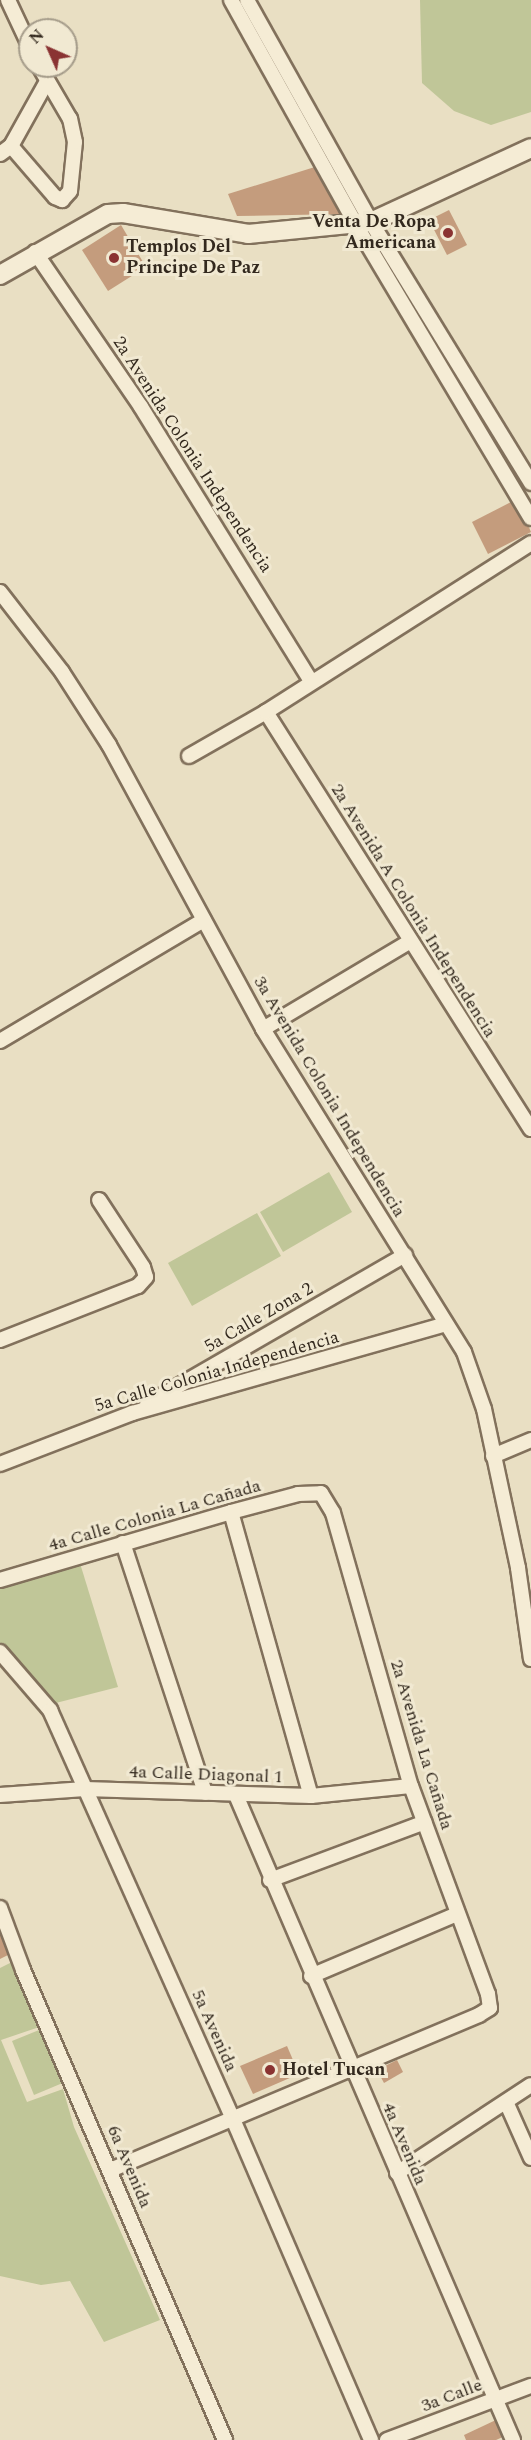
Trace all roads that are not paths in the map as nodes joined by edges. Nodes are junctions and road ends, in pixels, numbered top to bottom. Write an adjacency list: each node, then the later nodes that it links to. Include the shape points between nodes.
1 (8, 0): 4 (street)
2 (231, 0): 9 (street)
3 (248, 0): 9 (street)
4 (18, 22)
5 (44, 78): 6 (street)
6 (46, 83): 8 (street); 8 (street, via 70,118 75,142 70,191 62,200 55,198)
7 (531, 148): 9 (street)
8 (5, 150)
9 (363, 224): 10 (street, via 248,234 123,213 108,214); 12 (street); 13 (street)
10 (35, 252): 11 (street); 16 (street, 2a Avenida Colonia Independencia, via 148,417)
11 (0, 275)
12 (531, 483)
13 (531, 518)
14 (531, 543): 16 (street)
15 (0, 592): 19 (street, 3a Avenida Colonia Independencia, via 62,672 109,745)
16 (311, 681): 17 (street)
17 (266, 712): 18 (street); 20 (street, 2a Avenida A Colonia Independencia)
18 (189, 756)
19 (204, 920): 21 (street, 3a Avenida Colonia Independencia); 22 (street)
20 (409, 942): 21 (street); 23 (street, 2a Avenida A Colonia Independencia)
21 (263, 1029): 25 (street, 3a Avenida Colonia Independencia)
22 (0, 1041)
23 (531, 1129)
24 (99, 1200): 27 (street, via 146,1277 138,1286)
25 (405, 1255): 26 (street, 3a Avenida Colonia Independencia); 28 (street, 5a Calle Zona 2)
26 (446, 1324): 28 (street, 5a Calle Colonia Independencia); 30 (street, 3a Avenida Colonia Independencia, via 474,1375)
27 (0, 1341)
28 (132, 1413): 31 (street, 5a Calle Colonia Independencia)
29 (531, 1440): 30 (street)
30 (493, 1456): 37 (street, 3a Avenida Colonia Independencia, via 518,1568)
31 (0, 1464)
32 (321, 1493): 33 (street, 4a Calle Colonia La Cañada, via 298,1494); 38 (street, 2a Avenida La Cañada, via 333,1513)
33 (231, 1512): 34 (street, 4a Calle Colonia La Cañada); 43 (street)
34 (123, 1543): 35 (street, 4a Calle Colonia La Cañada); 40 (street)
35 (0, 1580)
36 (0, 1652): 39 (street, 5a Avenida, via 50,1710)
37 (531, 1659)
38 (411, 1786): 43 (street, 4a Calle Diagonal 1); 44 (street, 2a Avenida La Cañada)
39 (85, 1789): 40 (street, 4a Calle Diagonal 1); 41 (street, 4a Calle Diagonal 1); 52 (street, 5a Avenida)
40 (205, 1793): 42 (street, 4a Calle Diagonal 1)
41 (0, 1795)
42 (236, 1796): 43 (street, 4a Calle Diagonal 1); 45 (street, 4a Avenida)
43 (311, 1796)
44 (425, 1822): 45 (street); 47 (street, 2a Avenida La Cañada)
45 (270, 1880): 48 (street, 4a Avenida)
46 (0, 1908): 54 (street, 6a Avenida)
47 (457, 1914): 48 (street); 49 (street, 2a Avenida La Cañada, via 490,2008)
48 (311, 1976): 49 (street, 4a Avenida)
49 (351, 2068): 52 (street); 55 (street, 4a Avenida)
50 (531, 2085): 51 (street)
51 (507, 2104): 53 (street); 55 (street)
52 (232, 2117): 54 (street); 59 (street, 5a Avenida)
53 (531, 2158)
54 (110, 2170): 58 (street, 6a Avenida)
55 (397, 2173): 57 (street, 4a Avenida)
56 (531, 2386): 57 (street, 3a Calle)
57 (495, 2399): 60 (street, 3a Calle); 61 (street, 4a Avenida)
58 (225, 2440)
59 (371, 2440)
60 (387, 2440)
61 (513, 2440)

